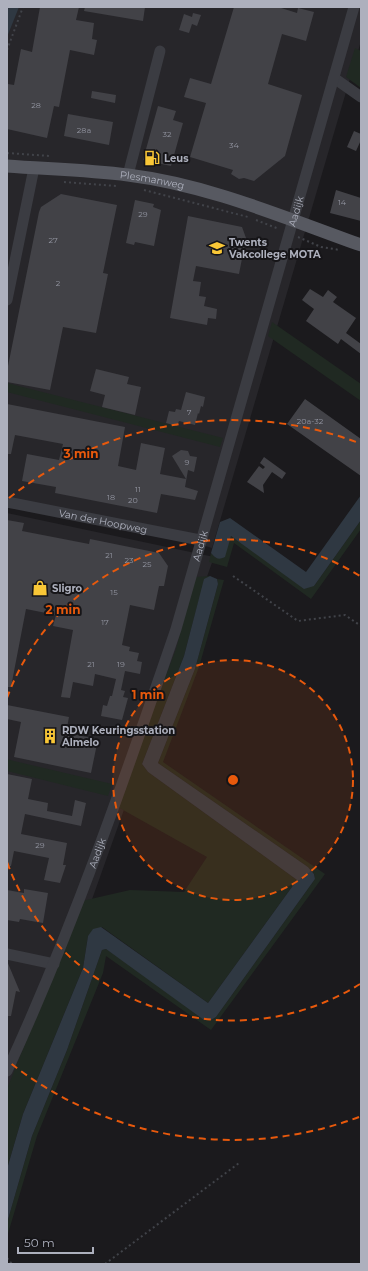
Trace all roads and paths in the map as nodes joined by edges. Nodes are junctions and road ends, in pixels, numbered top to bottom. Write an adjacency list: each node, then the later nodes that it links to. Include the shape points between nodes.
1 (23, 7): 3 (path)
2 (354, 7): 5 (street, Aadijk)
3 (7, 50)
4 (160, 51): 9 (street)
5 (334, 78): 6 (street); 13 (street, Aadijk)
6 (361, 97)
7 (7, 166): 8 (main road, Plesmanweg)
8 (34, 168): 9 (main road, Plesmanweg); 17 (street)
9 (128, 175): 13 (main road, Plesmanweg, via 198,189)
10 (59, 182): 11 (path, Plesmanweg)
11 (117, 186)
12 (138, 189): 14 (path, Plesmanweg, via 251,218)
13 (293, 220): 14 (street, Aadijk); 15 (main road, Plesmanweg)
14 (290, 234): 16 (path, Plesmanweg); 19 (street, Aadijk)
15 (361, 245)
16 (321, 246)
17 (7, 300)
18 (7, 502): 19 (street, Van der Hoopweg)
19 (200, 540): 23 (street, Aadijk, via 176,629 149,708)
20 (234, 576): 21 (path, via 298,621 345,615)
21 (361, 626)
22 (7, 954): 23 (street)
23 (54, 964): 24 (street, Aadijk)
24 (7, 1071)
25 (239, 1163): 28 (path)
26 (7, 1258): 27 (path)
27 (12, 1264)
28 (105, 1264)

